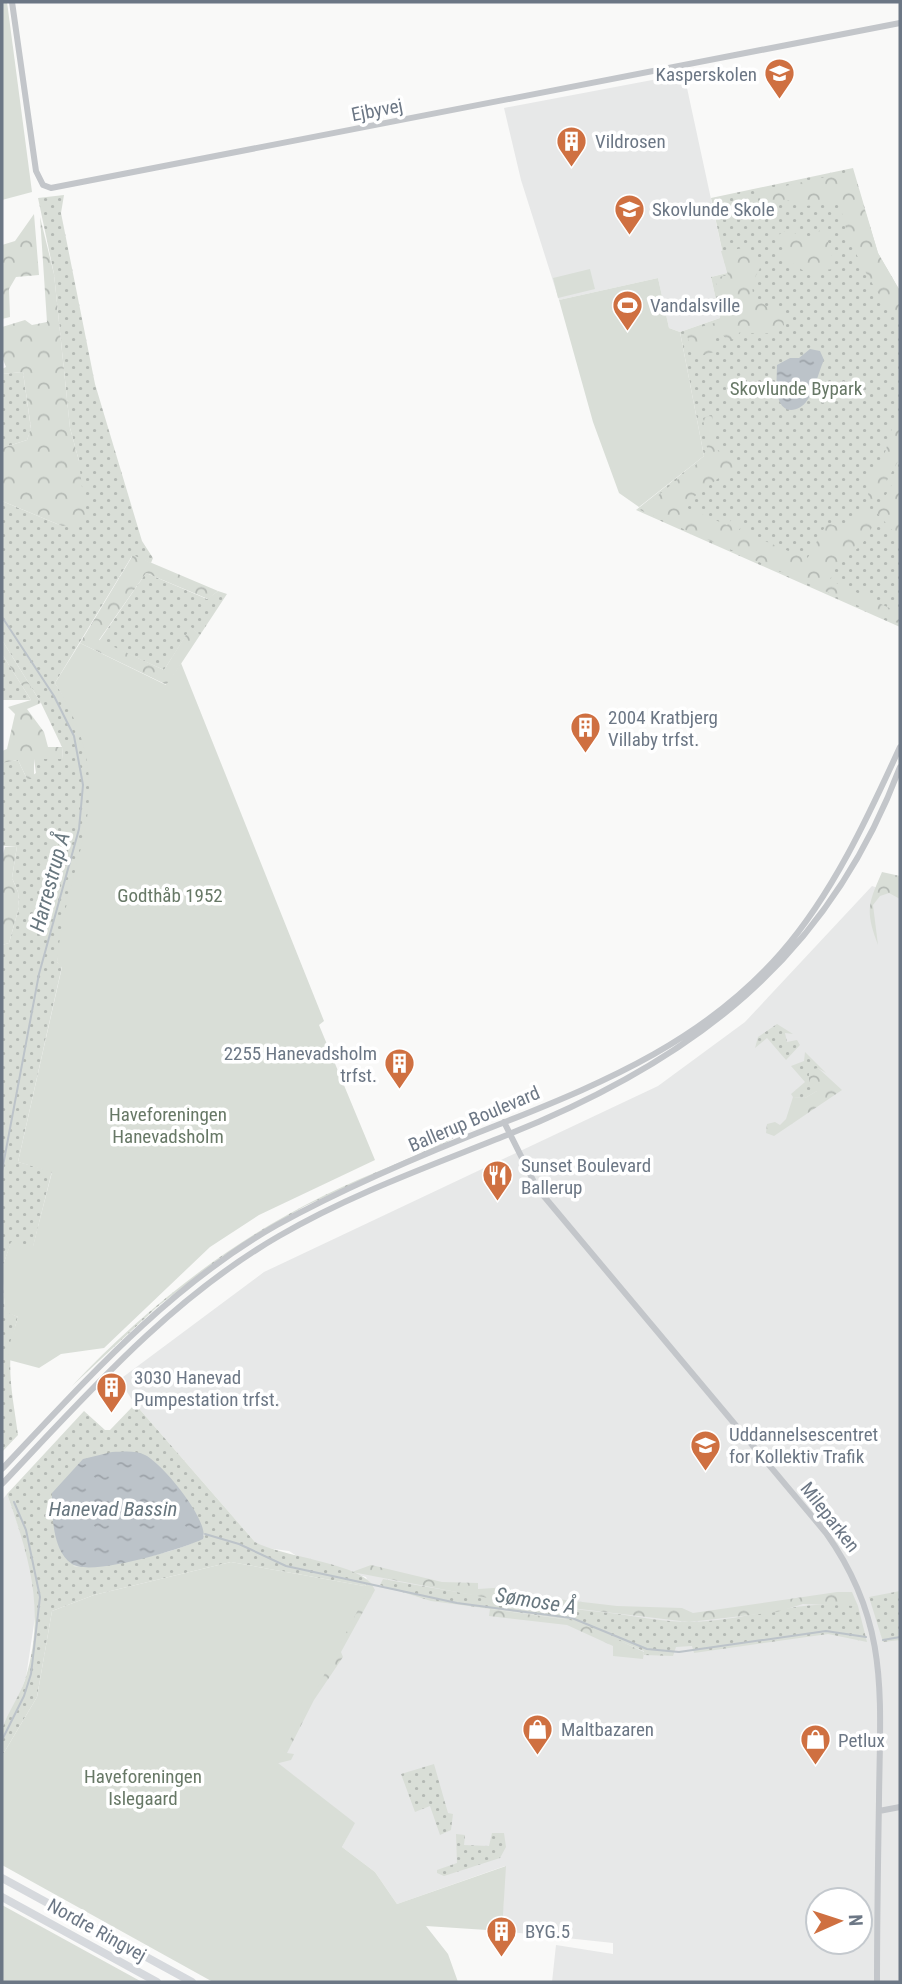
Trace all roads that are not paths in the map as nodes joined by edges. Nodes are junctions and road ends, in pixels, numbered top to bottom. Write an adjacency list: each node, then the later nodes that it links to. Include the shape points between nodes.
1 (12, 2): 2 (street, Ejbyvej, via 36,171 43,185 51,188)
2 (900, 23)
3 (900, 747): 5 (street, Ballerup Boulevard, via 818,902 780,954 750,985 677,1043 600,1084)
4 (900, 767): 6 (street, Ballerup Boulevard, via 872,837 827,907 755,989 700,1034 640,1073)
5 (504, 1122): 6 (street, Mileparken); 7 (street, Ballerup Boulevard, via 338,1194 230,1255 132,1334)
6 (509, 1135): 8 (street, Ballerup Boulevard, via 352,1198 235,1263 139,1340); 10 (street, Mileparken, via 537,1188 826,1533 850,1570 866,1606 879,1664)
7 (2, 1469)
8 (2, 1484)
9 (900, 1807): 10 (street)
10 (878, 1811): 15 (street, Mileparken)
11 (2, 1878): 14 (main road, Nordre Ringvej)
12 (2, 1897): 13 (main road, Nordre Ringvej)
13 (157, 1982)
14 (192, 1982)
15 (877, 1982)

